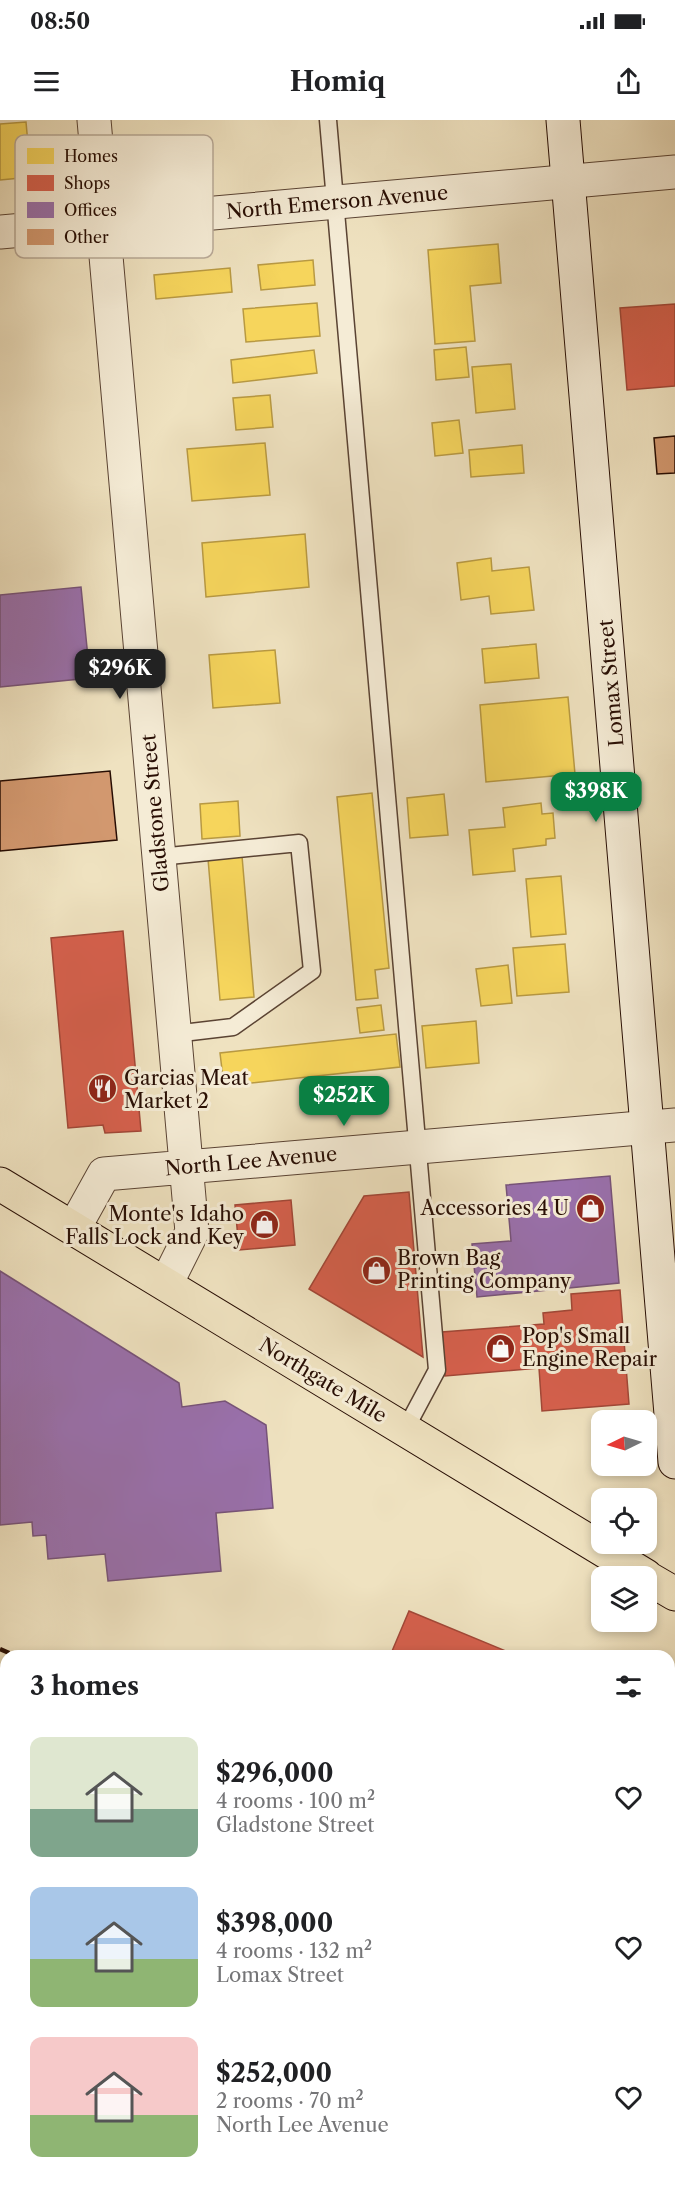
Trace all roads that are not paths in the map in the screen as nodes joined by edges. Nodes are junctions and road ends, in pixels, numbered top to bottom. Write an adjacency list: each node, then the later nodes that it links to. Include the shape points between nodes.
1 (94, 120): 4 (street, Gladstone Street)
2 (327, 120): 7 (lane)
3 (563, 120): 6 (street, Lomax Street)
4 (95, 135)
5 (675, 172): 6 (street, North Emerson Avenue)
6 (569, 181): 7 (street, North Emerson Avenue); 14 (street, Lomax Street)
7 (335, 202): 8 (street, North Emerson Avenue); 15 (lane)
8 (213, 213)
9 (15, 231): 10 (street, North Emerson Avenue)
10 (0, 232)
11 (107, 258): 12 (street, Gladstone Street)
12 (159, 857): 13 (street, Gladstone Street); 13 (lane, via 299,843 312,971 233,1027)
13 (174, 1034): 16 (street, Gladstone Street)
14 (661, 1126): 15 (street, North Lee Avenue); 21 (street, Lomax Street)
15 (418, 1146): 16 (street, North Lee Avenue); 20 (lane, via 437,1370)
16 (186, 1167): 18 (street, North Lee Avenue, via 104,1174); 19 (street, Gladstone Street, via 192,1232)
17 (0, 1184): 18 (highway, Northgate Mile)
18 (74, 1228): 19 (highway, Northgate Mile)
19 (166, 1284): 20 (highway, Northgate Mile)
20 (405, 1430): 22 (highway, Northgate Mile)
21 (675, 1462)
22 (628, 1566)
23 (657, 1583): 24 (highway, Northgate Mile)
24 (675, 1594)

